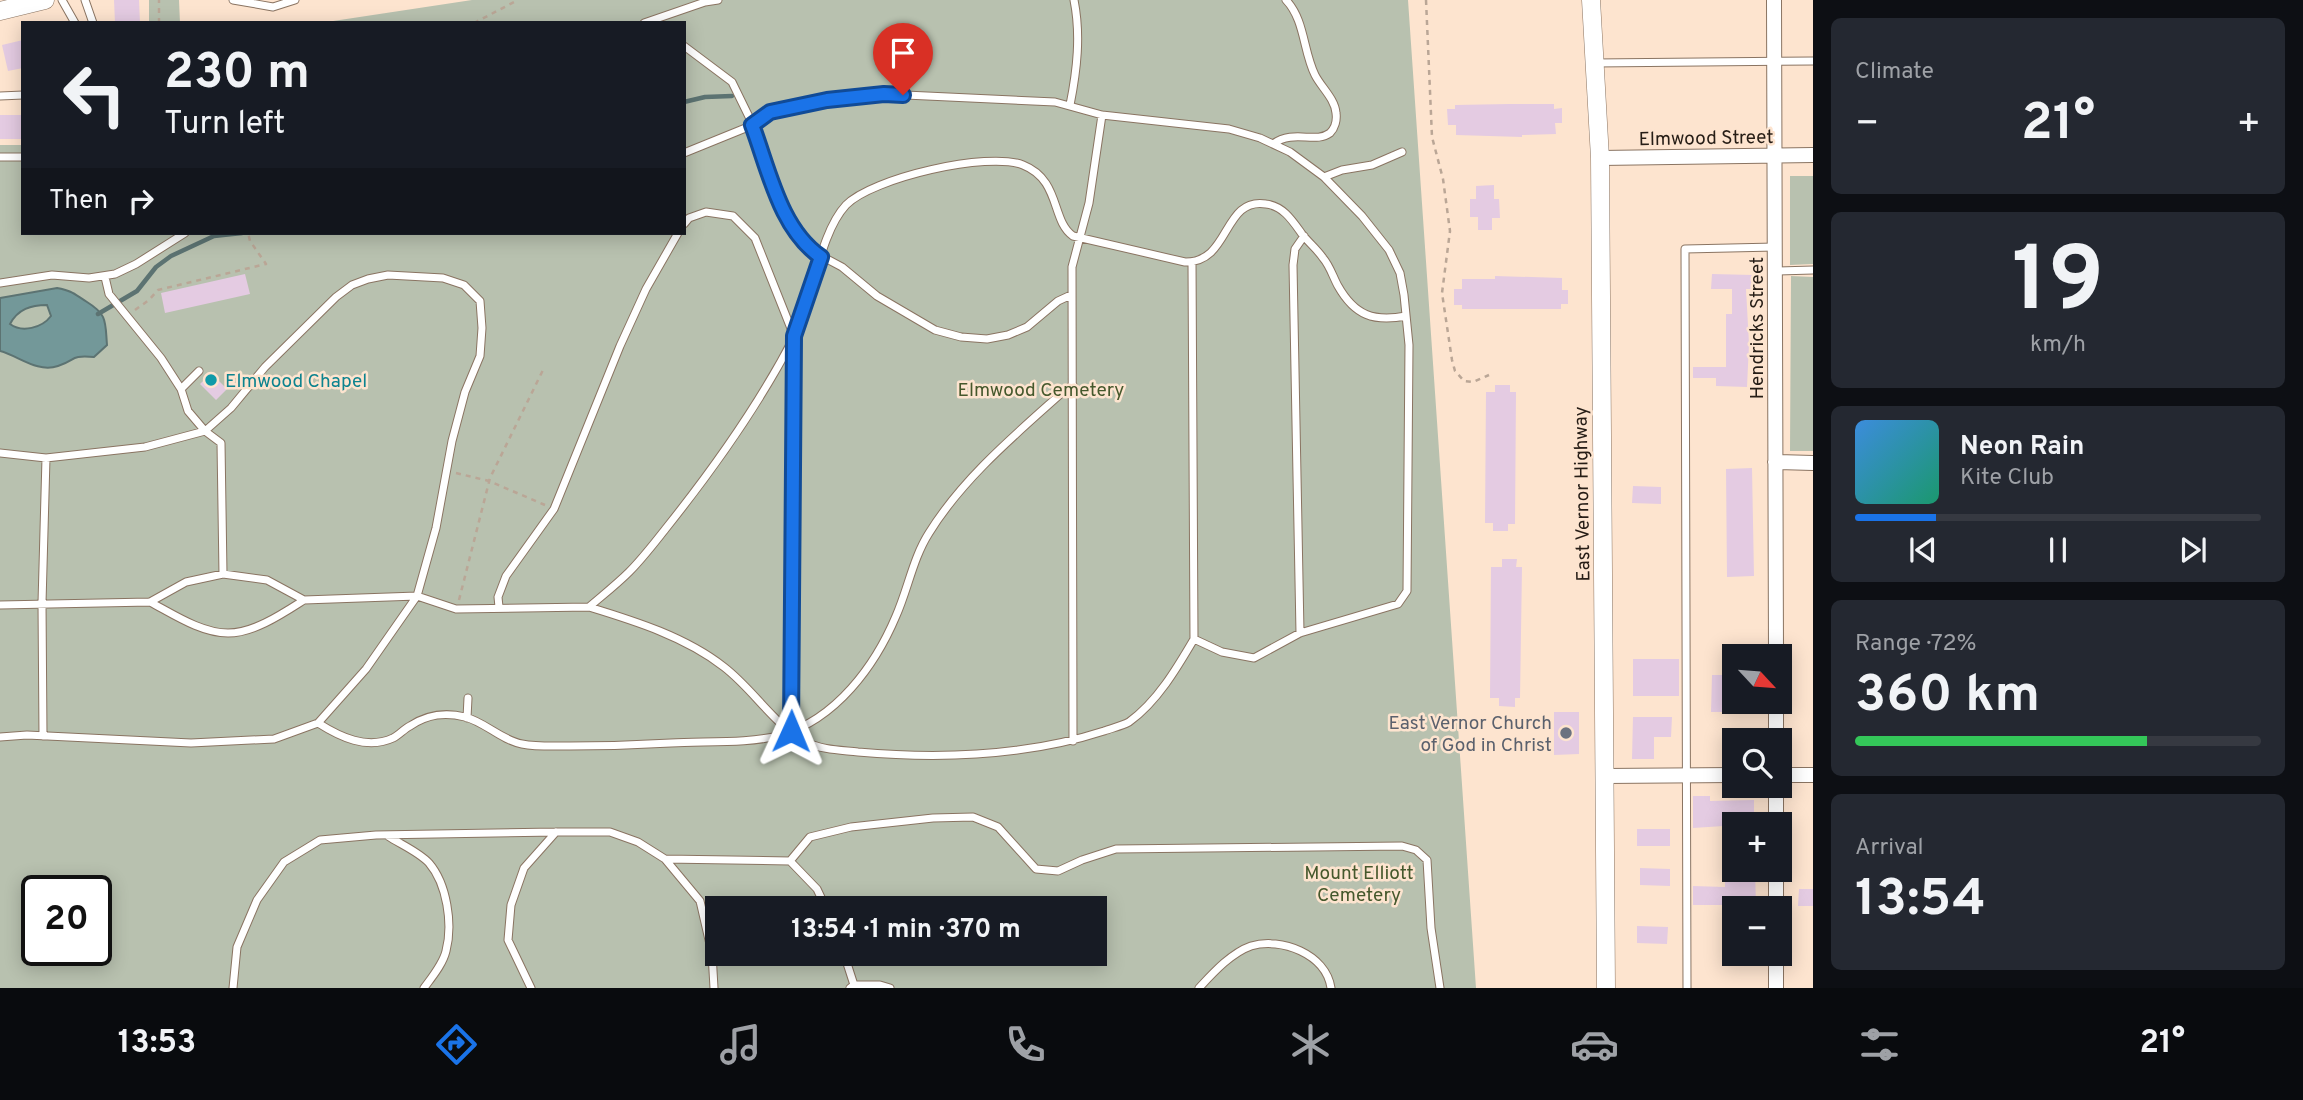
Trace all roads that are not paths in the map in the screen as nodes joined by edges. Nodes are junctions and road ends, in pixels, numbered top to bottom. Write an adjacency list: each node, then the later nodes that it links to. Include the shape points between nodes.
1 (45, 0): 11 (street)
2 (62, 0): 12 (lane)
3 (85, 0): 13 (lane)
4 (233, 0): 5 (lane, via 273,7)
5 (295, 0)
6 (718, 0): 14 (lane)
7 (1074, 0): 21 (lane, via 1078,39)
8 (1286, 0): 24 (lane, via 1296,13 1309,61 1335,107 1337,120 1326,135 1292,135)
9 (1591, 0): 18 (street, East Vernor Highway)
10 (1774, 0): 17 (street, Hendricks Street)
11 (0, 11)
12 (74, 21)
13 (92, 21)
14 (650, 21)
15 (686, 48): 23 (lane, via 732,82)
16 (1813, 61): 17 (lane)
17 (1774, 62): 18 (lane); 27 (street, Hendricks Street)
18 (1594, 63): 31 (street, East Vernor Highway)
19 (21, 95): 20 (lane)
20 (0, 96)
21 (1070, 105): 22 (lane); 23 (lane, via 884,94 770,112)
22 (1102, 115): 24 (lane, via 1229,129); 37 (lane)
23 (752, 125): 25 (lane); 39 (lane, via 785,213 800,239)
24 (1273, 144): 32 (lane)
25 (686, 152)
26 (1402, 152): 32 (lane)
27 (1775, 155): 28 (street, Elmwood Street); 31 (street, Elmwood Street); 38 (street, Hendricks Street)
28 (1813, 155)
29 (0, 157): 30 (lane)
30 (21, 157)
31 (1600, 158): 77 (street, East Vernor Highway)
32 (1324, 177): 46 (lane, via 1393,256)
33 (686, 222): 47 (lane, via 706,212 733,216 755,238)
34 (181, 235): 43 (lane, via 136,264)
35 (677, 235): 62 (lane, via 620,346 555,509 506,576)
36 (1304, 236): 40 (lane, via 1279,208 1253,204 1236,216 1213,252); 46 (lane, via 1356,309 1382,319); 64 (lane, via 1295,249 1293,265)
37 (1080, 238): 39 (lane, via 1065,230 1050,190 1032,169 1013,162 987,161 921,172 855,198 839,214); 40 (lane); 45 (lane)
38 (1775, 247): 42 (street, Hendricks Street); 78 (lane, via 1685,249)
39 (821, 257): 45 (lane, via 924,325 961,337 997,338 1018,331); 47 (lane)
40 (1192, 262): 65 (lane)
41 (1813, 270): 42 (lane)
42 (1775, 271): 54 (street, Hendricks Street)
43 (105, 277): 44 (lane, via 52,275); 50 (lane, via 109,294)
44 (0, 283)
45 (1071, 295): 49 (lane)
46 (1406, 316): 64 (lane, via 1406,591 1398,604)
47 (794, 336): 63 (lane, via 705,479 631,571); 70 (lane)
48 (199, 371): 50 (lane)
49 (1073, 386): 70 (lane, via 966,485 929,531 896,617 860,678 828,709); 73 (lane)
50 (181, 388): 51 (lane, via 188,411)
51 (205, 431): 53 (lane, via 145,447); 56 (lane, via 221,443); 57 (lane, via 352,285 388,275 443,278 464,285 480,301 480,356 465,392)
52 (0, 453): 53 (lane)
53 (46, 457): 60 (lane)
54 (1775, 462): 55 (street); 66 (street, Hendricks Street)
55 (1813, 463)
56 (223, 574): 58 (lane, via 267,580); 59 (lane, via 186,582)
57 (417, 596): 58 (lane); 62 (lane, via 456,609); 69 (lane, via 366,669)
58 (304, 600): 59 (lane, via 268,623 228,633 200,627)
59 (150, 602): 60 (lane)
60 (42, 603): 61 (lane); 71 (lane)
61 (0, 605)
62 (499, 607): 63 (lane)
63 (590, 607): 70 (lane, via 648,626 715,660)
64 (1300, 632): 65 (lane, via 1254,658 1222,652)
65 (1194, 639): 73 (lane, via 1166,685 1128,723)
66 (1776, 644)
67 (468, 698): 68 (lane)
68 (467, 718): 69 (lane, via 437,713 393,738 375,742 354,741); 70 (lane, via 521,744 539,746 762,738)
69 (318, 723): 71 (lane, via 274,739 191,743)
70 (791, 731): 73 (lane, via 823,748 887,754 1002,753)
71 (43, 736): 72 (lane)
72 (0, 737)
73 (1073, 741)
74 (1722, 775): 78 (street)
75 (1792, 775): 76 (street)
76 (1813, 775)
77 (1605, 776): 78 (street); 95 (street, East Vernor Highway)
78 (1686, 776): 96 (lane)
79 (556, 832): 80 (lane); 81 (lane, via 610,832); 89 (lane, via 524,868 511,905 508,940)
80 (386, 835): 87 (lane, via 320,840 284,862 257,900 237,947); 88 (lane, via 428,862 446,902 446,952)
81 (665, 859): 82 (lane); 90 (lane, via 700,901 712,953)
82 (790, 861): 83 (lane); 94 (lane, via 810,837 851,827 973,817 998,827 1036,869 1058,872 1116,849 1402,846 1427,860)
83 (820, 896)
84 (847, 966): 86 (lane)
85 (1776, 966): 97 (street)
86 (852, 986): 91 (lane)
87 (233, 988)
88 (424, 988)
89 (531, 988)
90 (714, 988)
91 (890, 988)
92 (1199, 988): 93 (lane, via 1235,956 1263,944 1287,945 1306,954 1321,967)
93 (1331, 988)
94 (1440, 988)
95 (1606, 988)
96 (1688, 988)
97 (1776, 988)

